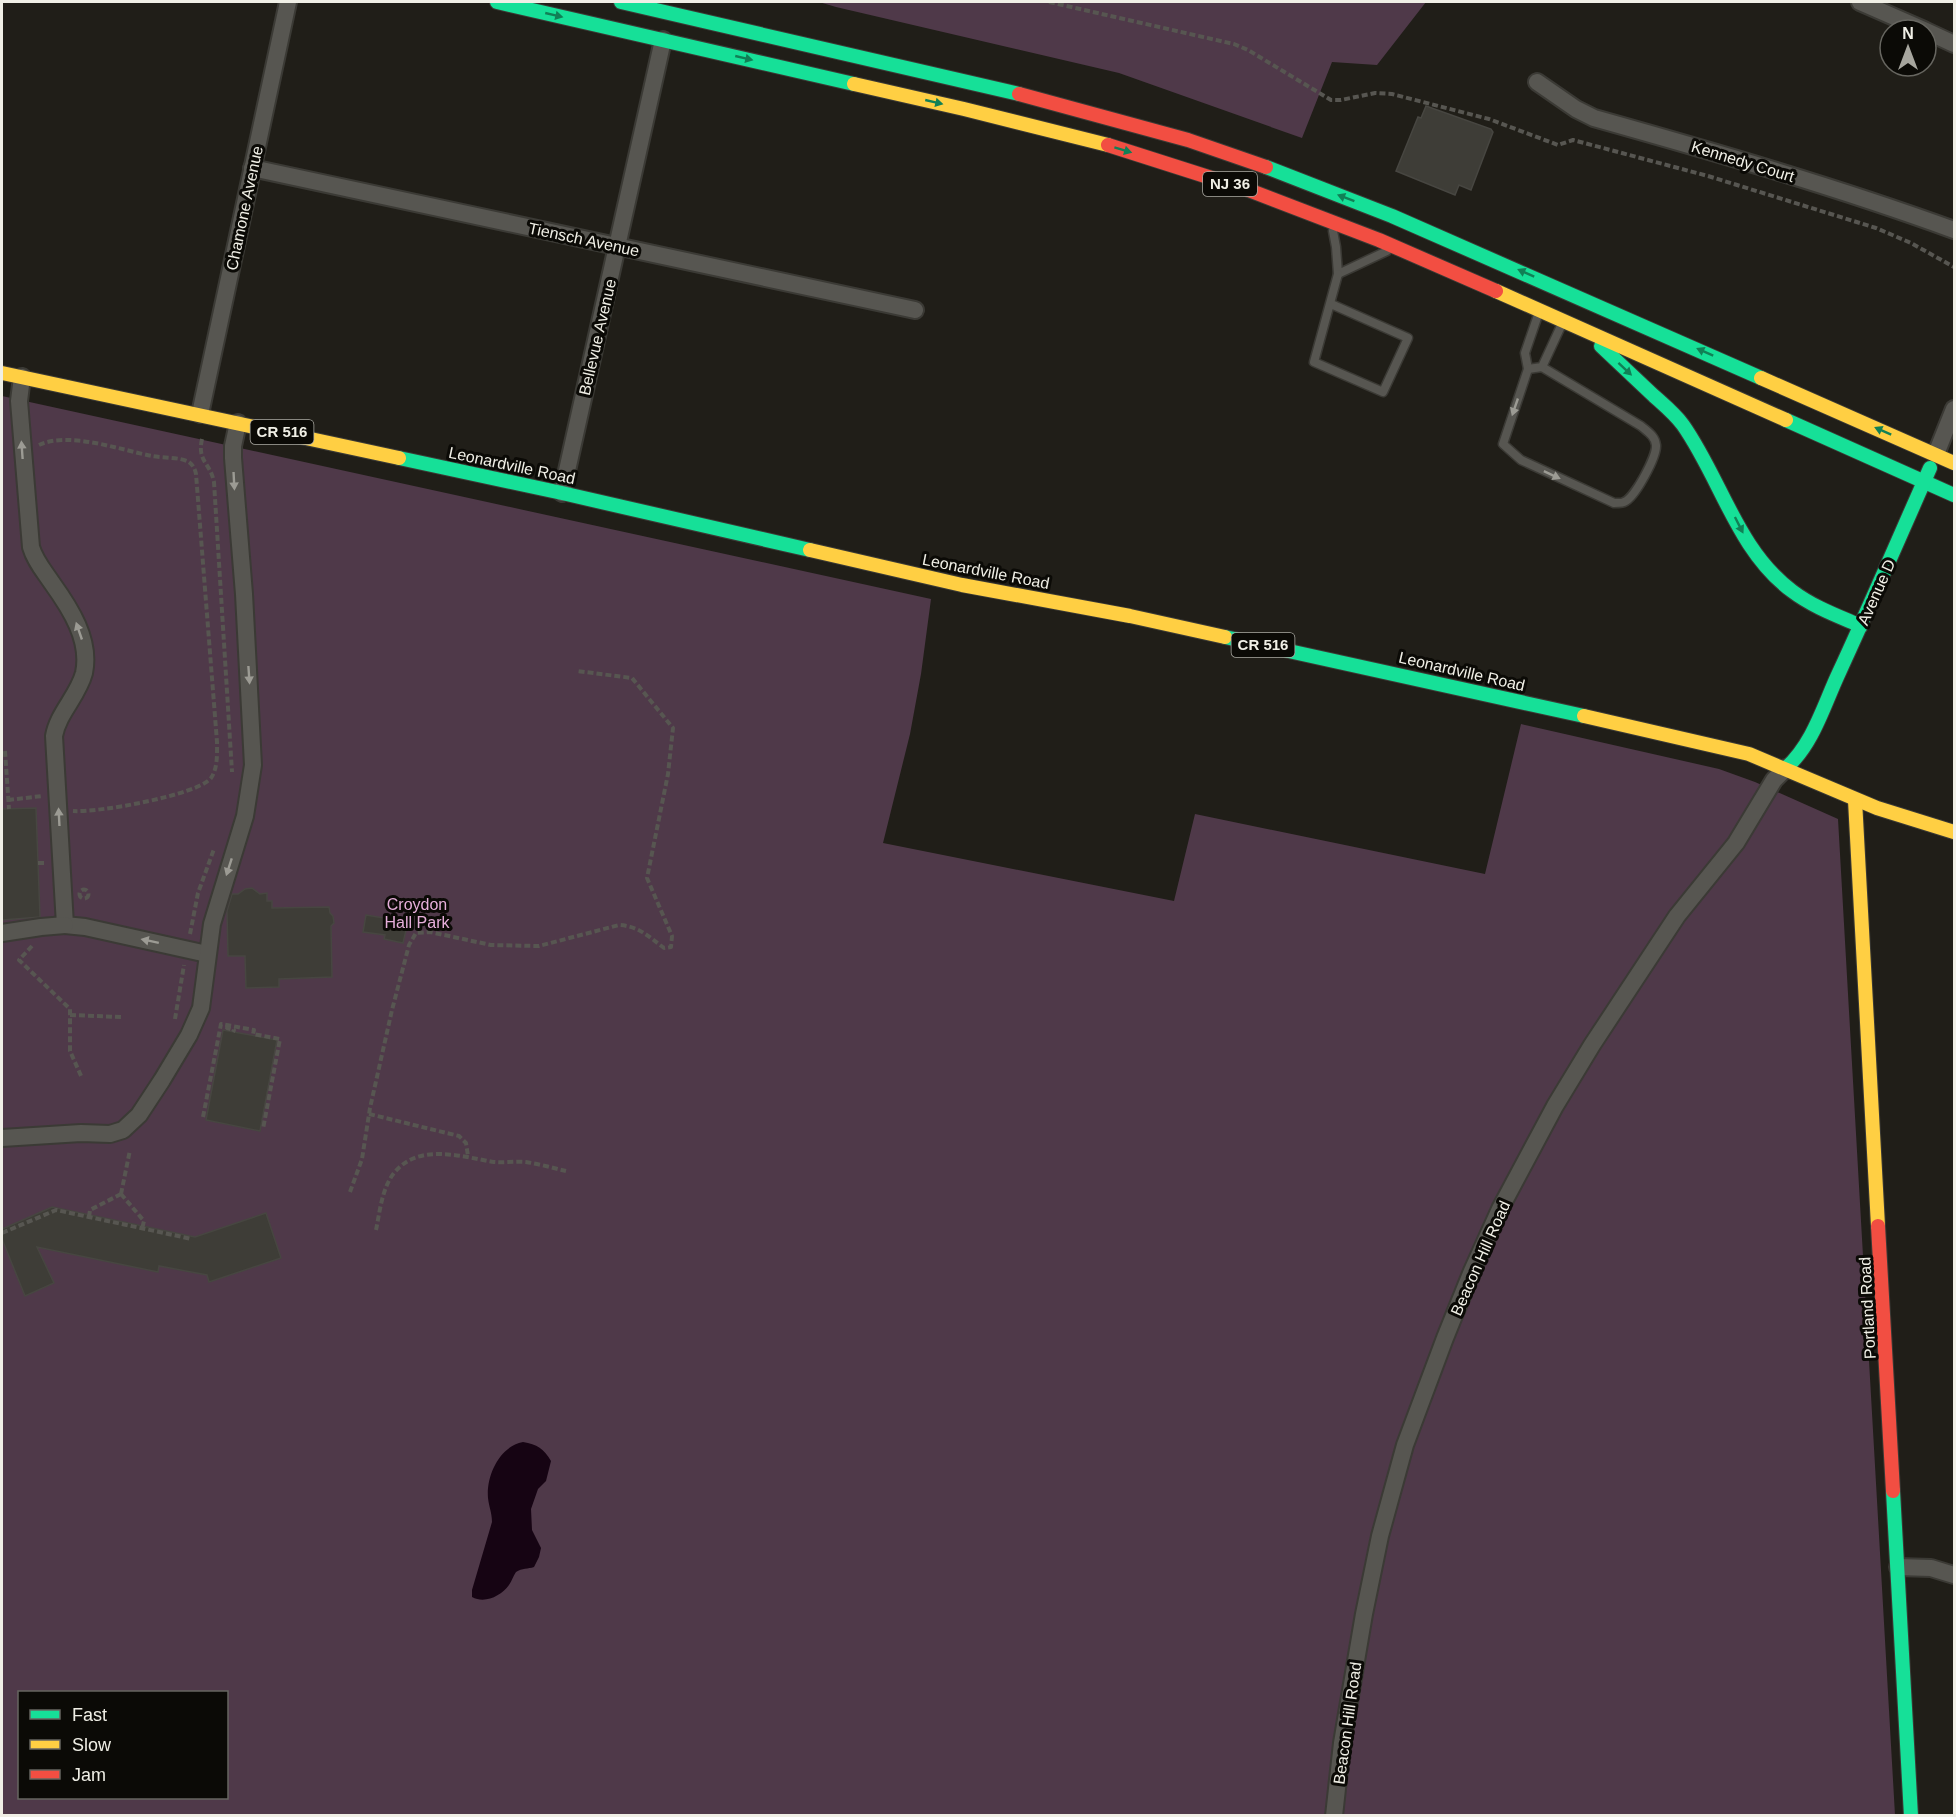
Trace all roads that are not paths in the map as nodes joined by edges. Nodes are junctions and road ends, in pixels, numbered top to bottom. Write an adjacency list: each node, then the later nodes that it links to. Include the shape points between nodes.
1 (288, 2): 10 (street, Chamone Avenue)
2 (497, 2): 7 (main road, NJ 36, one-way to 7)
3 (621, 2): 28 (main road, NJ 36, one-way to 3, via 1392,216 1198,144 1049,101)
4 (1860, 2): 5 (street)
5 (1897, 18)
6 (1938, 36): 8 (street)
7 (663, 40): 11 (main road, NJ 36, one-way to 11, via 1093,142 1246,189); 13 (street, Bellevue Avenue)
8 (1954, 44)
9 (1537, 82): 12 (street, Kennedy Court, via 1594,118 1755,164)
10 (252, 168): 13 (street, Tiensch Avenue); 26 (street, Chamone Avenue)
11 (1331, 221): 14 (main road, NJ 36); 15 (lane)
12 (1954, 230)
13 (617, 246): 17 (street, Tiensch Avenue); 31 (street, Bellevue Avenue)
14 (1396, 248): 15 (lane); 18 (main road, NJ 36)
15 (1338, 274): 16 (lane)
16 (1331, 304): 16 (lane, via 1314,362 1383,392 1408,338)
17 (915, 310)
18 (1539, 310): 19 (main road, NJ 36); 22 (lane, via 1525,353)
19 (1563, 321): 20 (main road, NJ 36); 21 (lane)
20 (1583, 329): 30 (main road, NJ 36); 33 (main road, one-way to 33, via 1685,428 1759,559 1800,597)
21 (1542, 368): 22 (lane); 22 (lane, one-way to 21, via 1503,444 1521,460 1614,503 1623,502 1634,494 1655,454 1653,436)
22 (1528, 369)
23 (2, 373): 24 (main road, Leonardville Road / CR 516)
24 (22, 377): 26 (main road, Leonardville Road / CR 516); 37 (street, one-way to 24, via 55,732 79,688 84,653 71,611 33,555 29,538 19,402)
25 (1954, 409): 28 (street, Avenue D)
26 (200, 414): 27 (main road, Leonardville Road / CR 516)
27 (238, 423): 31 (main road, Leonardville Road / CR 516); 39 (street, one-way to 39, via 233,458 253,765 245,816 215,909)
28 (1936, 454): 29 (main road, NJ 36); 30 (main road, Avenue D)
29 (1954, 463)
30 (1924, 481): 32 (main road, NJ 36); 33 (main road, Avenue D)
31 (562, 493): 34 (main road, Leonardville Road / CR 516, via 962,585 1141,619 1668,734 1749,754)
32 (1954, 495)
33 (1861, 626): 34 (main road, Avenue D, via 1803,749)
34 (1786, 768): 35 (main road, Leonardville Road / CR 516); 43 (street, Beacon Hill Road, via 1774,780 1736,843 1677,916 1555,1106 1472,1270 1405,1445 1380,1536 1342,1743)
35 (1855, 800): 36 (main road, Leonardville Road / CR 516); 41 (main road, Portland Road)
36 (1954, 832)
37 (65, 926): 38 (street); 39 (street, one-way to 37)
38 (2, 933)
39 (207, 954): 40 (street, via 202,1002 189,1035 139,1115 123,1130 110,1134)
40 (2, 1138)
41 (1898, 1568): 42 (street, via 1931,1568); 44 (main road, Portland Road)
42 (1954, 1575)
43 (1334, 1815)
44 (1911, 1815)

